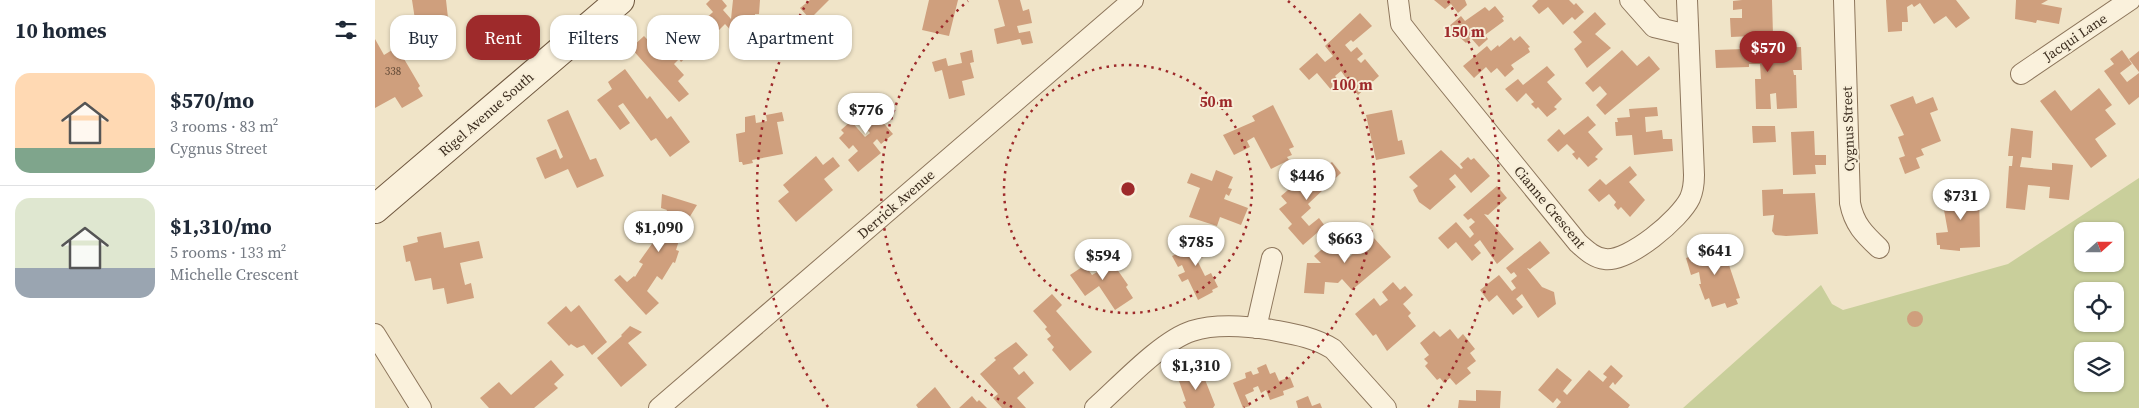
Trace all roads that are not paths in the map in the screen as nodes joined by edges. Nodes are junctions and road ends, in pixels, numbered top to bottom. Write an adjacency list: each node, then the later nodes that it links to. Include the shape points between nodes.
1 (620, 0): 10 (main road, Rigel Avenue South)
2 (1133, 0): 16 (street, Derrick Avenue)
3 (1398, 0): 8 (street, Cianne Crescent, via 1401,24 1419,47 1579,243 1590,254 1605,259 1633,251 1683,210 1690,198 1695,175)
4 (1630, 0): 8 (street, via 1654,27)
5 (1687, 0): 8 (street, Cianne Crescent)
6 (1844, 0): 11 (street, Cygnus Street, via 1850,203 1860,229)
7 (2130, 0): 9 (street, Jacqui Lane)
8 (1688, 35)
9 (2021, 74)
10 (375, 210)
11 (1879, 248)
12 (1272, 258): 13 (street)
13 (1255, 328): 17 (street, via 1210,326 1173,340); 18 (street, via 1323,342)
14 (375, 334): 15 (street)
15 (421, 408)
16 (659, 408)
17 (1095, 408)
18 (1386, 408)

